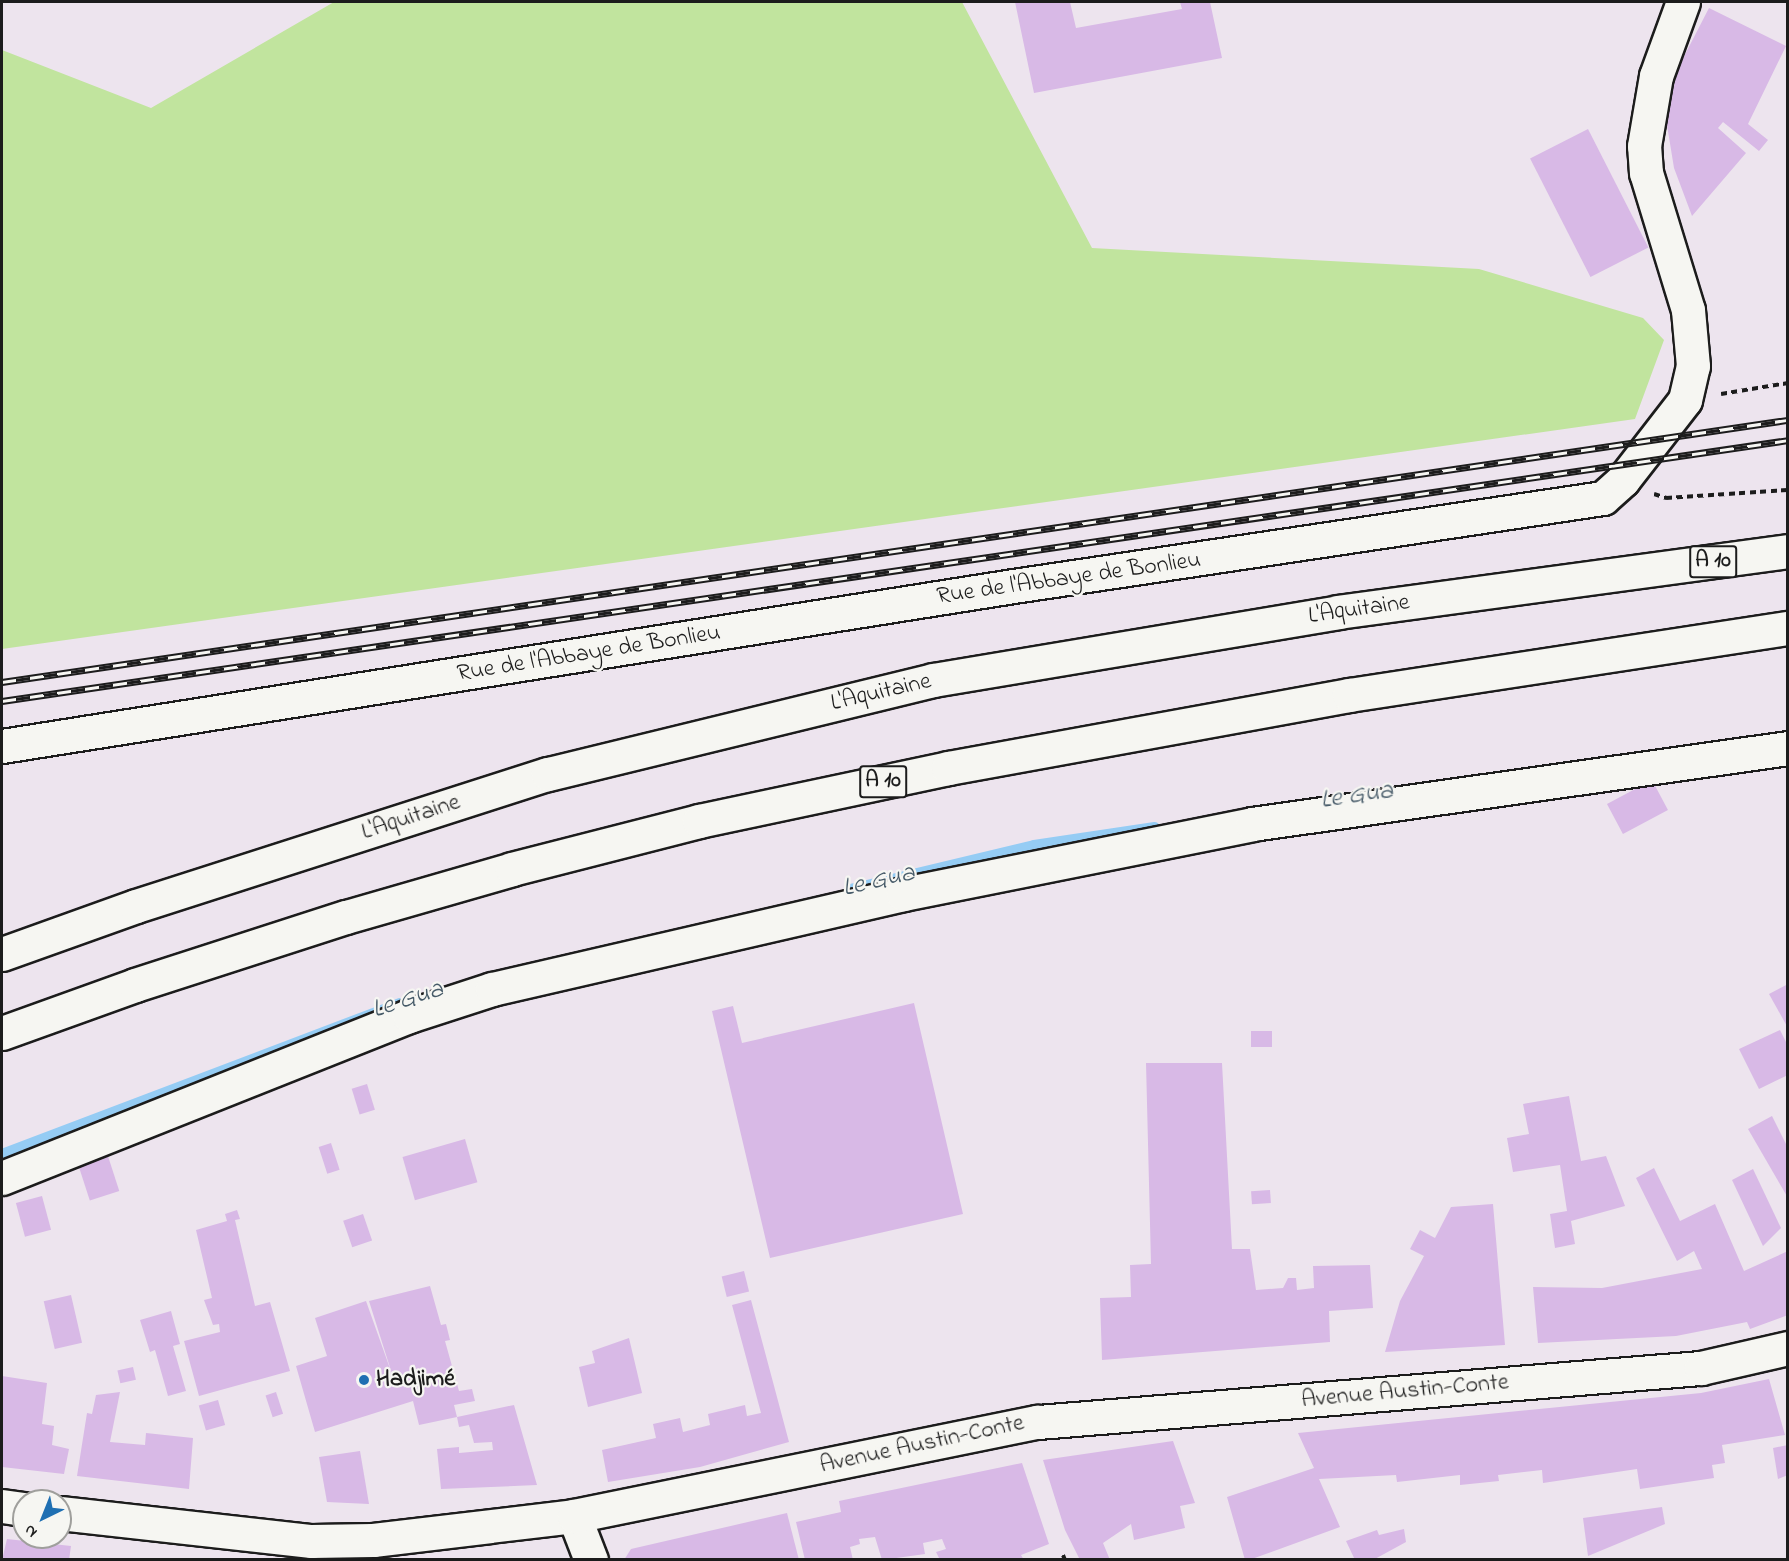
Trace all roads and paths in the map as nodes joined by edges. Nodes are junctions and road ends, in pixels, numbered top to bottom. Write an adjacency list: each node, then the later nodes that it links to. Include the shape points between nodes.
1 (1683, 2): 3 (main road, Rue de l'Abbaye de Bonlieu, via 1656,76 1644,146 1646,173 1693,338 1693,366)
2 (1788, 383): 3 (path)
3 (1685, 400): 4 (main road, Rue de l'Abbaye de Bonlieu)
4 (1623, 480): 5 (path, via 1643,492 1666,498); 8 (main road, Rue de l'Abbaye de Bonlieu, via 1603,498 1587,503 1020,585)
5 (1788, 490)
6 (1788, 551): 10 (main road, L'Aquitaine / A 10, via 1338,612 933,680 548,774 136,906)
7 (1788, 628): 11 (main road, A 10, via 1337,697 948,768 699,821 346,917)
8 (2, 746)
9 (1788, 748): 12 (main road, via 1252,824 903,894 492,989 409,1016)
10 (2, 954)
11 (2, 1033)
12 (2, 1178)
13 (1788, 1348): 15 (main road, Avenue Austin-Conte, via 1701,1368 1038,1422)
14 (72, 1515): 16 (main road, Avenue Austin-Conte)
15 (574, 1516): 16 (main road, Avenue Austin-Conte); 17 (main road)
16 (307, 1550)
17 (591, 1560)

